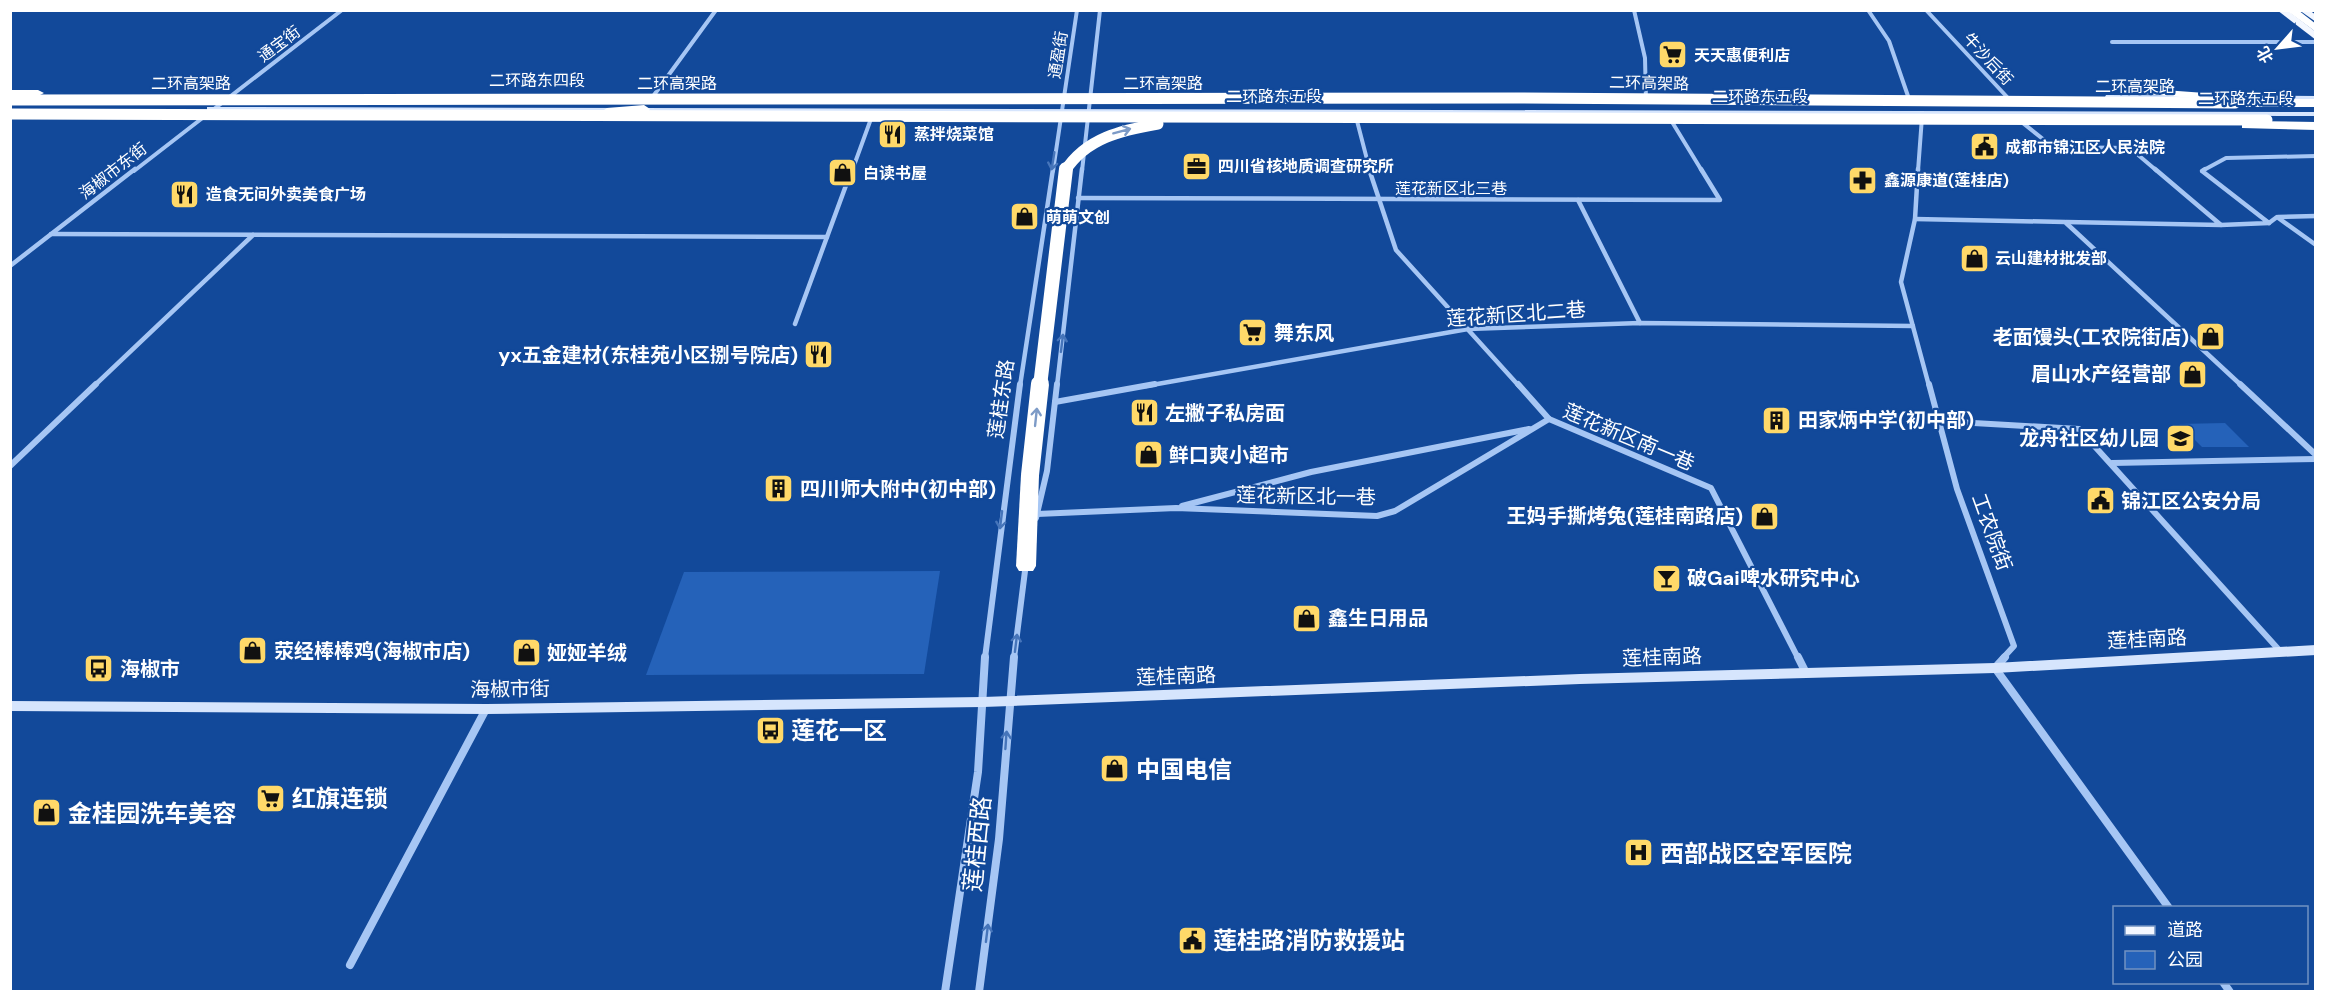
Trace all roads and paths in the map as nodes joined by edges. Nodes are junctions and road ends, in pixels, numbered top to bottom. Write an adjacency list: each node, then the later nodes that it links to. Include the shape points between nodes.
1 (342, 10): 15 (street, 通宝街)
2 (716, 10): 22 (street)
3 (1077, 10): 25 (street, 通盈街)
4 (1100, 10): 26 (street, 通盈街)
5 (1634, 10): 23 (street, via 1645,58)
6 (1868, 10): 21 (street, via 1893,46)
7 (1926, 10): 19 (street, 牛沙后街)
8 (2281, 10): 13 (main road)
9 (2291, 10): 12 (highway)
10 (2303, 10): 11 (main road)
11 (2316, 20)
12 (2316, 29)
13 (2316, 39): 14 (street)
14 (2112, 42)
15 (230, 96): 17 (main road, 二环路东四段); 22 (main road, 二环路东四段); 27 (street, 海椒市东街)
16 (2205, 96): 18 (highway, bridge, via 2123,90 1539,93); 19 (main road, 二环路东五段); 20 (main road, 二环路东五段)
17 (10, 97): 22 (highway, 二环高架路, bridge); 22 (highway, bridge, via 38,93 462,92)
18 (1519, 98): 22 (highway, 二环高架路, bridge); 24 (highway, 二环高架路, bridge)
19 (2008, 98): 21 (main road, 二环路东五段)
20 (2316, 98)
21 (1910, 99): 23 (main road, 二环路东五段)
22 (649, 101): 25 (main road, 二环路东四段); 27 (main road, 二环路东四段); 28 (main road, 二环路东四段); 32 (highway, bridge, via 555,118 77,119)
23 (1646, 103): 26 (main road, 二环路东五段)
24 (2316, 103)
25 (1062, 107): 26 (main road, 二环路东五段); 28 (main road, 二环路东四段); 73 (street, 莲桂东路, one-way to 73, via 1007,471 985,650)
26 (1088, 107): 29 (main road, 二环路东五段); 40 (street)
27 (213, 109): 32 (main road, 二环路东四段); 49 (street, 海椒市东街)
28 (874, 110): 51 (street)
29 (1354, 111): 30 (main road, 二环路东五段); 41 (street, 莲花新区南一巷)
30 (1665, 111): 31 (main road, 二环路东五段); 42 (street, 莲花新区北三巷, via 1720,200)
31 (1922, 111): 33 (main road, 二环路东五段); 45 (street, 工农院街)
32 (14, 112): 35 (highway, 二环高架路, bridge)
33 (2010, 112): 34 (main road, 二环路东五段); 48 (street, via 2053,147 2130,148)
34 (2316, 114)
35 (1307, 116): 36 (highway, 二环高架路, bridge); 67 (highway, one-way to 35, bridge, via 1030,475 1063,173 1071,158 1096,140 1136,127)
36 (2055, 118): 37 (highway, 二环高架路, bridge); 38 (highway, bridge)
37 (2316, 120)
38 (2316, 126)
39 (2316, 156): 47 (street, via 2226,158 2202,171)
40 (1078, 198): 41 (street, 莲花新区北三巷); 58 (street, one-way to 40)
41 (1377, 199): 42 (street, 莲花新区北三巷); 57 (street, 莲花新区南一巷, via 1396,250)
42 (1578, 200): 54 (street)
43 (2316, 216): 44 (street)
44 (2277, 217): 47 (street); 52 (street)
45 (1915, 219): 46 (street); 56 (street, 工农院街, via 1902,282)
46 (2065, 222): 48 (street); 62 (street)
47 (2269, 223): 48 (street)
48 (2221, 225)
49 (51, 234): 50 (street); 53 (street, 海椒市东街)
50 (254, 235): 51 (street); 64 (street)
51 (827, 237): 55 (street)
52 (2316, 245)
53 (10, 266)
54 (1640, 323): 56 (street, 莲花新区北二巷); 57 (street, 莲花新区北二巷)
55 (795, 324)
56 (1913, 326): 60 (street, 工农院街)
57 (1468, 329): 58 (street, 莲花新区北二巷); 59 (street, 莲花新区南一巷)
58 (1055, 402): 66 (street, via 1047,471)
59 (1549, 419): 61 (street, 莲花新区北一巷); 71 (street, 莲花新区南一巷, via 1711,488)
60 (1939, 421): 63 (street, via 2079,429); 70 (street, 工农院街, via 1957,489 2014,646)
61 (1535, 428): 65 (street, via 1430,446 1234,490); 65 (street, 莲花新区北一巷, via 1395,511 1377,516)
62 (2316, 457): 63 (street)
63 (2112, 463): 69 (street)
64 (10, 466)
65 (1176, 508): 66 (street, 莲花新区北一巷)
66 (1037, 514): 67 (street)
67 (1026, 566): 72 (street, one-way to 67)
68 (2316, 650): 69 (main road, 莲桂南路)
69 (2280, 651): 70 (main road, 莲桂南路)
70 (1995, 668): 71 (main road, 莲桂南路); 76 (street)
71 (1806, 673): 72 (main road, 莲桂南路)
72 (1009, 701): 73 (main road, 海椒市街); 79 (street, 莲桂西路, one-way to 72, via 999,839)
73 (983, 702): 75 (main road, 海椒市街); 78 (street, 莲桂西路, via 978,772)
74 (10, 706): 75 (main road, 海椒市街)
75 (486, 710): 77 (street)
76 (2168, 906)
77 (350, 965)
78 (945, 992)
79 (979, 992)

